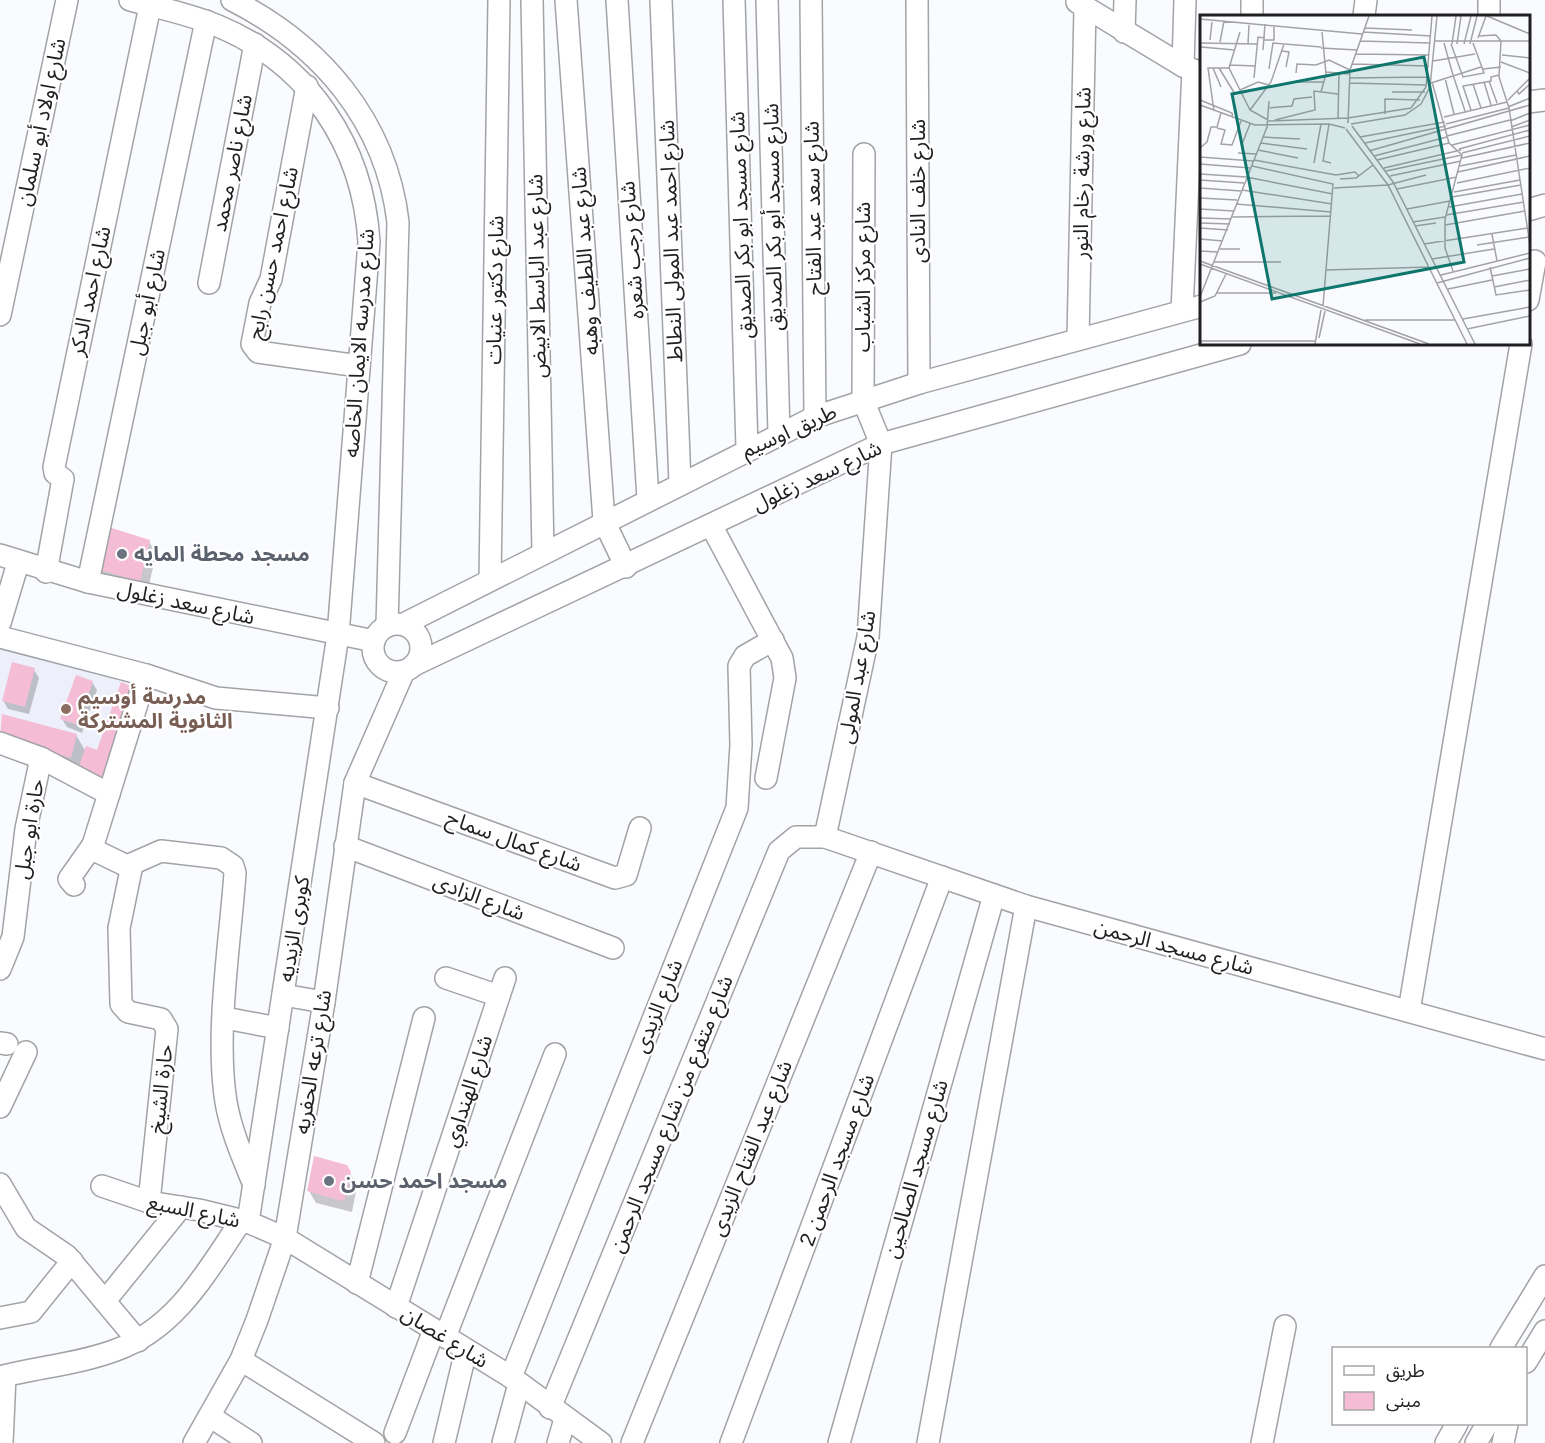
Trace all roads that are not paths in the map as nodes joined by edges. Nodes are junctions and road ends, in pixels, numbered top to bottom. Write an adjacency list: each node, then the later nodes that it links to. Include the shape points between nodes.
1 (67, 0): 30 (street, شارع اولاد أبو سلمان)
2 (231, 0): 16 (street, شارع أبو جبل); 37 (street, شارع مدرسه الايمان الخاصه, via 283,29 326,67 356,104 382,152 398,222)
3 (499, 0): 51 (street, شارع دكتور عنيات)
4 (532, 0): 47 (street, شارع عبد الباسط الابيض)
5 (566, 0): 45 (street, شارع عبد اللطيف وهبه)
6 (616, 0): 44 (street, شارع رجب شعره)
7 (661, 0): 43 (street, شارع احمد عبد المولى النطاط)
8 (734, 0): 42 (street, شارع مسجد ابو بكر الصديق)
9 (767, 0): 40 (street, شارع مسجد أبو بكر الصديق)
10 (811, 0): 39 (street, شارع سعد عبد الفتاح)
11 (917, 0): 35 (street, شارع خلف النادى)
12 (1125, 0): 17 (street)
13 (1185, 0): 19 (street)
14 (140, 3): 16 (street, شارع مدرسه الايمان الخاصه); 50 (street, شارع احمد الدكر, via 54,467 63,479)
15 (1079, 4): 17 (street); 31 (street, شارع ورشة رخام النور)
16 (212, 24): 18 (street, شارع مدرسه الايمان الخاصه); 52 (street, شارع أبو جبل)
17 (1124, 32): 19 (street)
18 (255, 44): 20 (street, شارع مدرسه الايمان الخاصه); 27 (street, شارع ناصر محمد)
19 (1192, 70): 29 (street)
20 (307, 86): 34 (street, شارع مدرسه الايمان الخاصه, via 347,147 364,201 369,242); 34 (street, شارع احمد حسن رابح, via 271,279 260,303 252,344 258,352)
21 (1545, 100): 22 (street)
22 (1530, 102)
23 (864, 154): 38 (street, شارع مركز الشباب)
24 (1545, 205): 25 (street)
25 (1530, 209)
26 (1536, 261): 28 (street)
27 (209, 283)
28 (1530, 290)
29 (1192, 309): 31 (street, طريق اوسيم)
30 (0, 315)
31 (1078, 339): 35 (street, طريق اوسيم)
32 (1236, 345): 41 (street, شارع سعد زغلول)
33 (1521, 345): 81 (street)
34 (359, 366): 36 (street, شارع مدرسه الايمان الخاصه)
35 (918, 383): 38 (street, طريق اوسيم)
36 (358, 390): 37 (street); 55 (street, شارع مدرسه الايمان الخاصه)
37 (393, 393): 54 (street, شارع مدرسه الايمان الخاصه)
38 (863, 400): 39 (street, طريق اوسيم); 41 (street)
39 (815, 417): 40 (street, طريق اوسيم)
40 (779, 434): 42 (street, طريق اوسيم)
41 (881, 444): 46 (street, شارع سعد زغلول); 67 (street, شارع عبد المولى, via 868,637)
42 (747, 449): 43 (street, طريق اوسيم)
43 (680, 483): 44 (street, طريق اوسيم)
44 (648, 499): 45 (street, طريق اوسيم)
45 (604, 521): 47 (street, طريق اوسيم); 49 (street)
46 (711, 525): 49 (street, شارع سعد زغلول); 57 (street)
47 (543, 553): 51 (street, طريق اوسيم)
48 (9, 559): 50 (street, شارع سعد زغلول); 53 (street)
49 (626, 567): 58 (street, شارع سعد زغلول)
50 (46, 572): 52 (street, شارع سعد زغلول)
51 (490, 579): 54 (street, طريق اوسيم)
52 (88, 582): 55 (street, شارع سعد زغلول)
53 (0, 623)
54 (388, 630): 55 (street, شارع سعد زغلول); 58 (street, via 412,629 420,640 421,653); 58 (street, via 375,656 378,662 390,671)
55 (338, 635): 60 (street, كوبرى الزيديه)
56 (0, 638): 59 (street)
57 (773, 640): 63 (street, via 782,658 785,678); 110 (street, شارع الزيدى, via 745,656 739,666 741,745 737,808)
58 (409, 668): 64 (street, شارع ترعه الحفريه)
59 (146, 675): 60 (street, via 216,698); 65 (street)
60 (328, 708): 79 (street, كوبرى الزيديه)
61 (0, 743): 62 (street)
62 (41, 758): 65 (street); 77 (street, حارة ابو جبل, via 26,829 12,938)
63 (766, 778)
64 (355, 783): 66 (street, شارع كمال سماح, via 615,878 626,875); 69 (street, شارع ترعه الحفريه)
65 (109, 794): 68 (street)
66 (640, 828)
67 (815, 836): 70 (street, شارع مسجد الرحمن); 111 (street, شارع متفرع من شارع مسجد الرحمن, via 795,837 779,851)
68 (93, 845): 71 (street, via 96,851); 73 (street, via 69,879)
69 (345, 846): 76 (street, شارع الزادى); 80 (street, شارع ترعه الحفريه)
70 (871, 852): 72 (street, شارع مسجد الرحمن); 125 (street, شارع عبد الفتاح الزيدى)
71 (132, 866): 82 (street, via 160,851 221,858 233,866); 92 (street, حارة الشيخ, via 119,928 121,1004 128,1012 161,1018 167,1029)
72 (942, 877): 74 (street, شارع مسجد الرحمن); 126 (street, شارع مسجد الرحمن 2)
73 (74, 885)
74 (994, 895): 75 (street, شارع مسجد الرحمن); 127 (street, شارع مسجد الصالحين)
75 (1026, 906): 81 (street, شارع مسجد الرحمن); 128 (street)
76 (613, 948)
77 (0, 969)
78 (446, 978): 100 (street, شارع الهنداوي, via 502,987)
79 (284, 995): 80 (street); 84 (street, كوبرى الزيديه)
80 (324, 1002): 95 (street, شارع ترعه الحفريه)
81 (1409, 1011): 86 (street, شارع مسجد الرحمن)
82 (225, 1018): 84 (street); 90 (street, via 223,1076 227,1104)
83 (424, 1018): 98 (street)
84 (278, 1028): 90 (street, كوبرى الزيديه)
85 (11, 1046): 88 (street)
86 (1545, 1049)
87 (555, 1054): 103 (street)
88 (0, 1107)
89 (0, 1184): 96 (street, via 26,1228)
90 (254, 1185): 94 (street, كوبرى الزيديه)
91 (102, 1186): 92 (street, شارع السبع)
92 (149, 1202): 93 (street, شارع السبع)
93 (181, 1207): 94 (street, شارع السبع); 99 (street)
94 (245, 1222): 95 (street, شارع السبع); 104 (street, via 180,1307)
95 (285, 1238): 98 (street, شارع غصان); 108 (street, شارع ترعه الحفريه)
96 (72, 1261): 99 (street); 101 (street, via 31,1312)
97 (1545, 1276): 105 (street)
98 (357, 1283): 100 (street, شارع غصان)
99 (105, 1301): 104 (street)
100 (396, 1307): 103 (street, شارع غصان)
101 (0, 1318)
102 (1285, 1326): 129 (street)
103 (440, 1334): 107 (street, شارع غصان); 117 (street)
104 (138, 1341): 109 (street, via 115,1351)
105 (1506, 1341): 106 (street)
106 (1535, 1347)
107 (466, 1350): 110 (street, شارع غصان); 121 (street)
108 (240, 1360): 112 (street, شارع ترعه الحفريه); 120 (street)
109 (2, 1377): 116 (street)
110 (515, 1381): 111 (street, شارع غصان); 122 (street)
111 (557, 1413): 123 (street, شارع متفرع من شارع مسجد الرحمن); 124 (street, شارع غصان)
112 (211, 1417): 118 (street, شارع ترعه الحفريه); 119 (street)
113 (1456, 1425): 130 (street)
114 (1486, 1425): 131 (street)
115 (1507, 1425): 132 (street)
116 (2, 1432)
117 (395, 1433)
118 (194, 1443)
119 (251, 1443)
120 (374, 1443)
121 (444, 1443)
122 (503, 1443)
123 (558, 1443)
124 (601, 1443)
125 (632, 1443)
126 (731, 1443)
127 (839, 1443)
128 (928, 1443)
129 (1262, 1443)
130 (1446, 1443)
131 (1476, 1443)
132 (1503, 1443)

